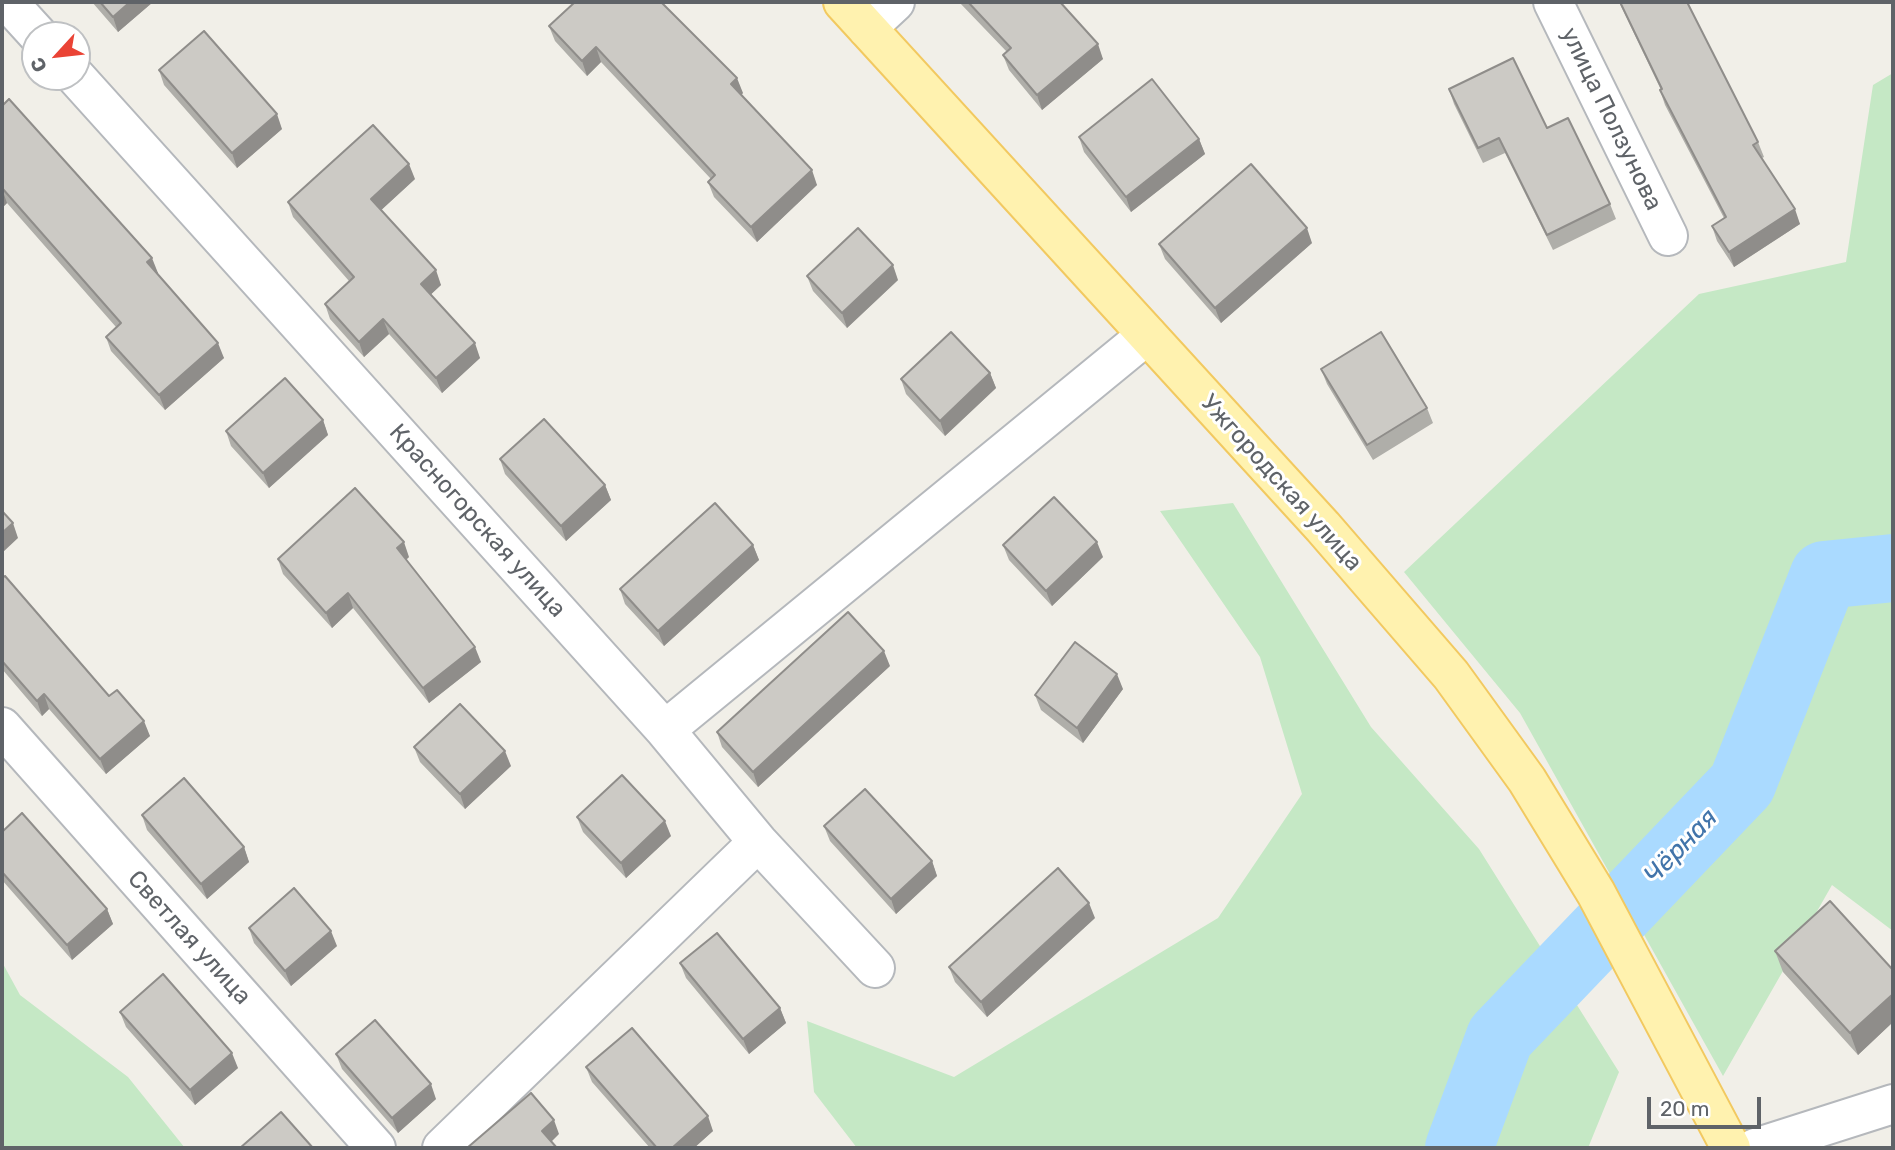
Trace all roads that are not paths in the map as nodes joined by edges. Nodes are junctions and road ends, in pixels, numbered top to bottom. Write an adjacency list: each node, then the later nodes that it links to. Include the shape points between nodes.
1 (8, 2): 5 (street)
2 (895, 2): 4 (street)
3 (1553, 2): 7 (street, улица Ползунова)
4 (855, 15): 8 (main road, Ужгородская улица)
5 (25, 21)
6 (89, 91): 10 (street, Красногорская улица)
7 (1668, 236)
8 (1147, 335): 10 (street); 16 (main road, Ужгородская улица, via 1451,675 1527,780 1660,1009)
9 (2, 727): 14 (street, Светлая улица)
10 (665, 730): 11 (street, Красногорская улица)
11 (758, 842): 12 (street, Красногорская улица); 15 (street)
12 (875, 968)
13 (1893, 1104): 17 (street)
14 (376, 1148)
15 (442, 1148)
16 (1731, 1148)
17 (1755, 1148)

